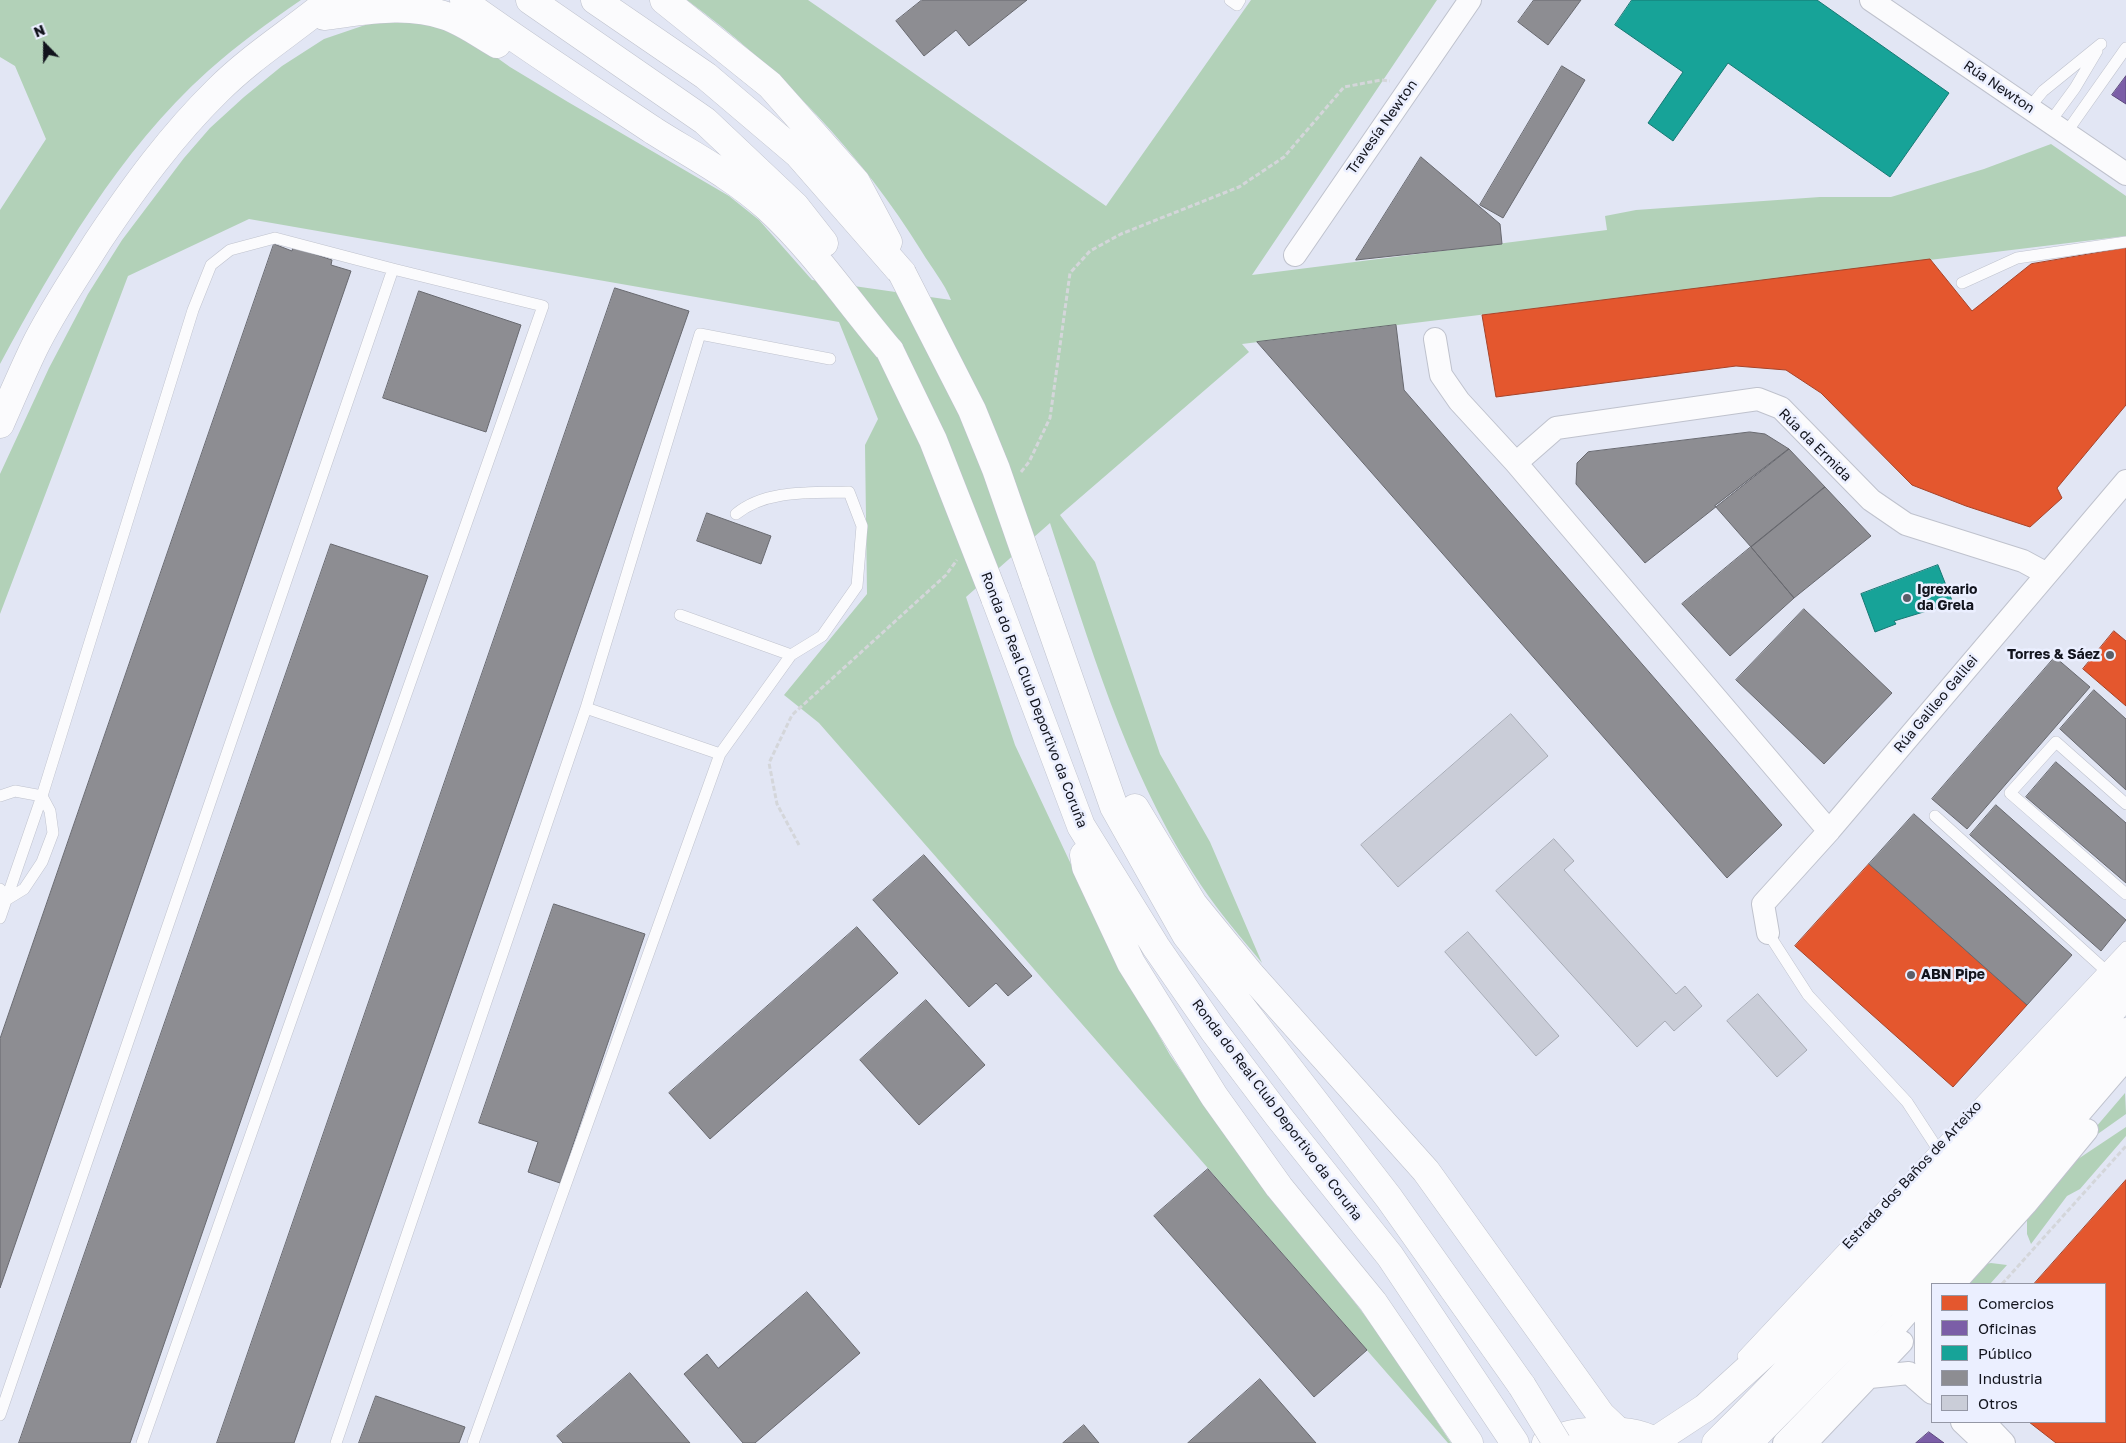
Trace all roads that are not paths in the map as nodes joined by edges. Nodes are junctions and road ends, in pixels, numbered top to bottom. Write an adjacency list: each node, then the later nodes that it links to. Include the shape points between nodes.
1 (369, 0): 10 (main road)
2 (464, 0): 12 (main road)
3 (530, 0): 22 (main road, Ronda do Real Club Deportivo da Coruña, via 706,121 796,206 845,270)
4 (595, 0): 19 (main road, via 706,76 798,154)
5 (1230, 0): 6 (lane, via 1237,4)
6 (1240, 0)
7 (1470, 0): 17 (street, Travesía Newton)
8 (1871, 0): 13 (street, Rúa Newton)
9 (666, 2): 19 (main road, via 770,85 856,182)
10 (327, 8): 12 (main road, via 389,8 447,16 527,60); 24 (main road, via 262,51 176,134 129,194 72,281 35,347)
11 (2126, 48): 14 (lane)
12 (555, 66): 22 (main road, via 736,183 765,206 821,263 845,298)
13 (2029, 108): 14 (street, Rúa Newton); 14 (lane, via 2043,91 2101,44 2075,88)
14 (2058, 127): 15 (street, Rúa Newton)
15 (2126, 174)
16 (2126, 242): 20 (lane, via 2017,258)
17 (1295, 255)
18 (394, 269): 35 (lane, via 275,238 230,250 211,265 193,310); 60 (lane); 65 (lane, via 543,306)
19 (902, 273): 32 (main road, bridge, via 972,410 996,469)
20 (1962, 283)
21 (1435, 339): 25 (street, via 1441,375 1459,401)
22 (890, 351): 38 (main road, Ronda do Real Club Deportivo da Coruña, bridge, via 932,440)
23 (830, 359): 31 (lane, via 700,334)
24 (0, 424)
25 (1516, 463): 28 (street, Rúa da Ermida, via 1556,428 1758,399 1781,408 1870,500 1906,524 2023,561); 39 (street)
26 (2126, 481): 28 (street, Rúa Galileo Galilei)
27 (736, 514): 30 (lane, via 747,505 802,493 849,492 853,500 862,526 857,586 822,636)
28 (2047, 574): 39 (street, Rúa Galileo Galilei)
29 (680, 615): 30 (lane)
30 (791, 655): 33 (lane)
31 (586, 708): 33 (lane); 66 (lane)
32 (1081, 716): 63 (main road, via 1193,904 1251,975 1426,1171 1601,1415); 71 (main road, bridge, via 1114,807 1186,935 1389,1198 1522,1386)
33 (720, 754): 67 (lane)
34 (0, 796): 35 (lane, via 15,791)
35 (42, 796): 42 (lane); 42 (lane, via 50,811 53,833 42,862 24,889)
36 (2126, 804): 41 (lane, via 2056,742 2010,793)
37 (1935, 816): 46 (lane)
38 (1081, 826): 68 (main road, via 1086,867 1131,964 1214,1096 1279,1187 1373,1302); 69 (main road, Ronda do Real Club Deportivo da Coruña, via 1156,947 1214,1031 1390,1256)
39 (1829, 830): 44 (street, Rúa Galileo Galilei, via 1763,904)
40 (0, 889): 42 (lane)
41 (2126, 894)
42 (6, 900): 43 (lane)
43 (0, 918)
44 (1768, 933): 51 (lane, via 1808,995 1907,1102)
45 (2126, 947): 46 (lane, Estrada dos Baños de Arteixo)
46 (2115, 968): 51 (lane, Estrada dos Baños de Arteixo); 59 (main road, via 1772,1347)
47 (2126, 994): 72 (main road, via 1886,1265)
48 (2126, 1032): 73 (main road, via 1862,1328)
49 (2126, 1059): 52 (street)
50 (2126, 1081): 53 (street, via 2026,1204)
51 (1937, 1148): 59 (lane, Estrada dos Baños de Arteixo, via 1727,1373)
52 (1935, 1283)
53 (1955, 1283)
54 (1931, 1287): 74 (street)
55 (1929, 1310): 56 (street, via 1926,1362); 57 (street)
56 (1931, 1368)
57 (1870, 1378): 58 (street, via 1909,1373); 74 (street); 75 (street)
58 (1931, 1392)
59 (1705, 1408): 64 (main road)
60 (0, 1415)
61 (1963, 1423): 76 (street)
62 (1985, 1423): 77 (street)
63 (1619, 1432): 64 (main road); 70 (main road, via 1589,1431)
64 (1657, 1442)
65 (142, 1443)
66 (336, 1443)
67 (473, 1443)
68 (1469, 1443)
69 (1515, 1443)
70 (1546, 1443)
71 (1557, 1443)
72 (1716, 1443)
73 (1748, 1443)
74 (1784, 1443)
75 (1806, 1443)
76 (1984, 1443)
77 (2004, 1443)

